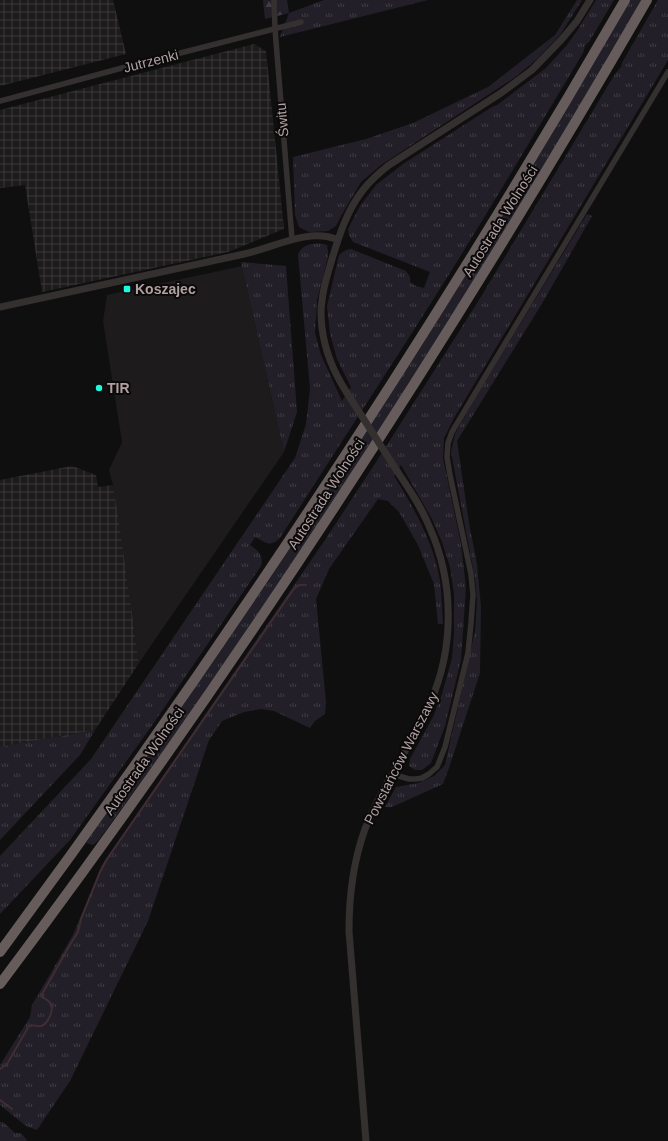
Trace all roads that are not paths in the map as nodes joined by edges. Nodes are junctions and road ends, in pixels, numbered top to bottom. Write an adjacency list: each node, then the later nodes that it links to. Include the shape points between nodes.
1 (274, 0): 6 (street, Świtu)
2 (590, 0): 10 (street, Powstańców Warszawy, via 562,39 528,73 381,171 362,190)
3 (625, 0): 13 (highway, Autostrada Wolności, via 507,199 325,487 165,724)
4 (647, 0): 14 (highway, Autostrada Wolności, via 521,213 335,507 99,850)
5 (301, 22): 6 (street, Jutrzenki)
6 (275, 29): 8 (street, Jutrzenki); 9 (street, Świtu)
7 (668, 72): 12 (street, via 450,437 447,457 473,595 468,653 445,747 437,767 416,780)
8 (0, 101)
9 (292, 239): 10 (street, via 326,236); 11 (street, via 260,251)
10 (338, 240): 12 (street, Powstańców Warszawy, bridge, via 324,288 321,315 327,353 347,393 424,514 437,544 447,587 448,623 444,657 435,692)
11 (0, 307)
12 (392, 774): 15 (street, Powstańców Warszawy, via 365,830 354,867 350,901 349,931)
13 (0, 952)
14 (0, 984)
15 (366, 1141)

